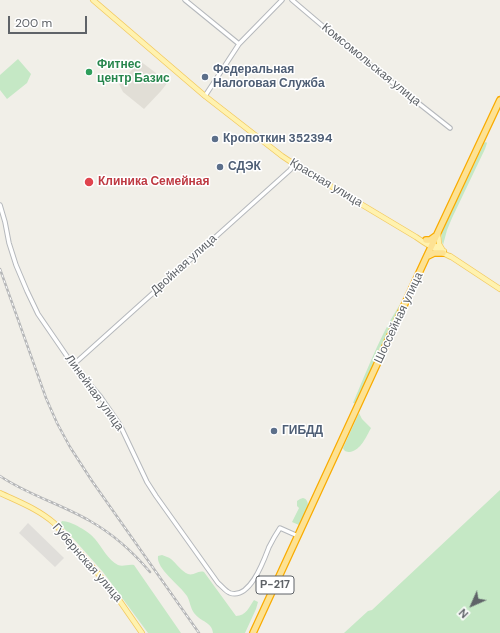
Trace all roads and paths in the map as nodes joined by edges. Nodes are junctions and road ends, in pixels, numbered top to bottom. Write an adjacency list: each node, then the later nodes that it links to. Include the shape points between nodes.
1 (93, 0): 6 (main road, Красная улица)
2 (185, 0): 5 (street)
3 (282, 0): 5 (street)
4 (292, 0): 8 (street, Комсомольская улица)
5 (239, 44): 6 (street)
6 (205, 96): 9 (main road, Красная улица)
7 (500, 100): 11 (highway, Шоссейная улица / Р-217)
8 (450, 128)
9 (294, 164): 12 (main road, Красная улица); 17 (street, Двойная улица)
10 (0, 205): 17 (street, Линейная улица, via 9,243 27,291 38,314)
11 (438, 233): 12 (highway, via 434,238); 13 (highway, Шоссейная улица / Р-217); 14 (main road, via 439,244)
12 (424, 241): 13 (main road, Красная улица); 15 (main road)
13 (432, 246): 14 (main road, Красная улица); 15 (highway, Шоссейная улица / Р-217)
14 (444, 252): 15 (highway, via 434,253); 16 (main road, Красная улица)
15 (425, 260): 19 (highway, Шоссейная улица / Р-217)
16 (500, 289)
17 (73, 365): 19 (street, Линейная улица, via 100,396 120,425 147,482 224,589 230,593 238,593 252,584 280,528)
18 (0, 493): 20 (main road, Губернская улица, via 36,510 54,523 113,592)
19 (298, 536): 21 (highway, Шоссейная улица / Р-217); 22 (highway, Шоссейная улица / Р-217)
20 (142, 633)
21 (253, 633)
22 (257, 633)

